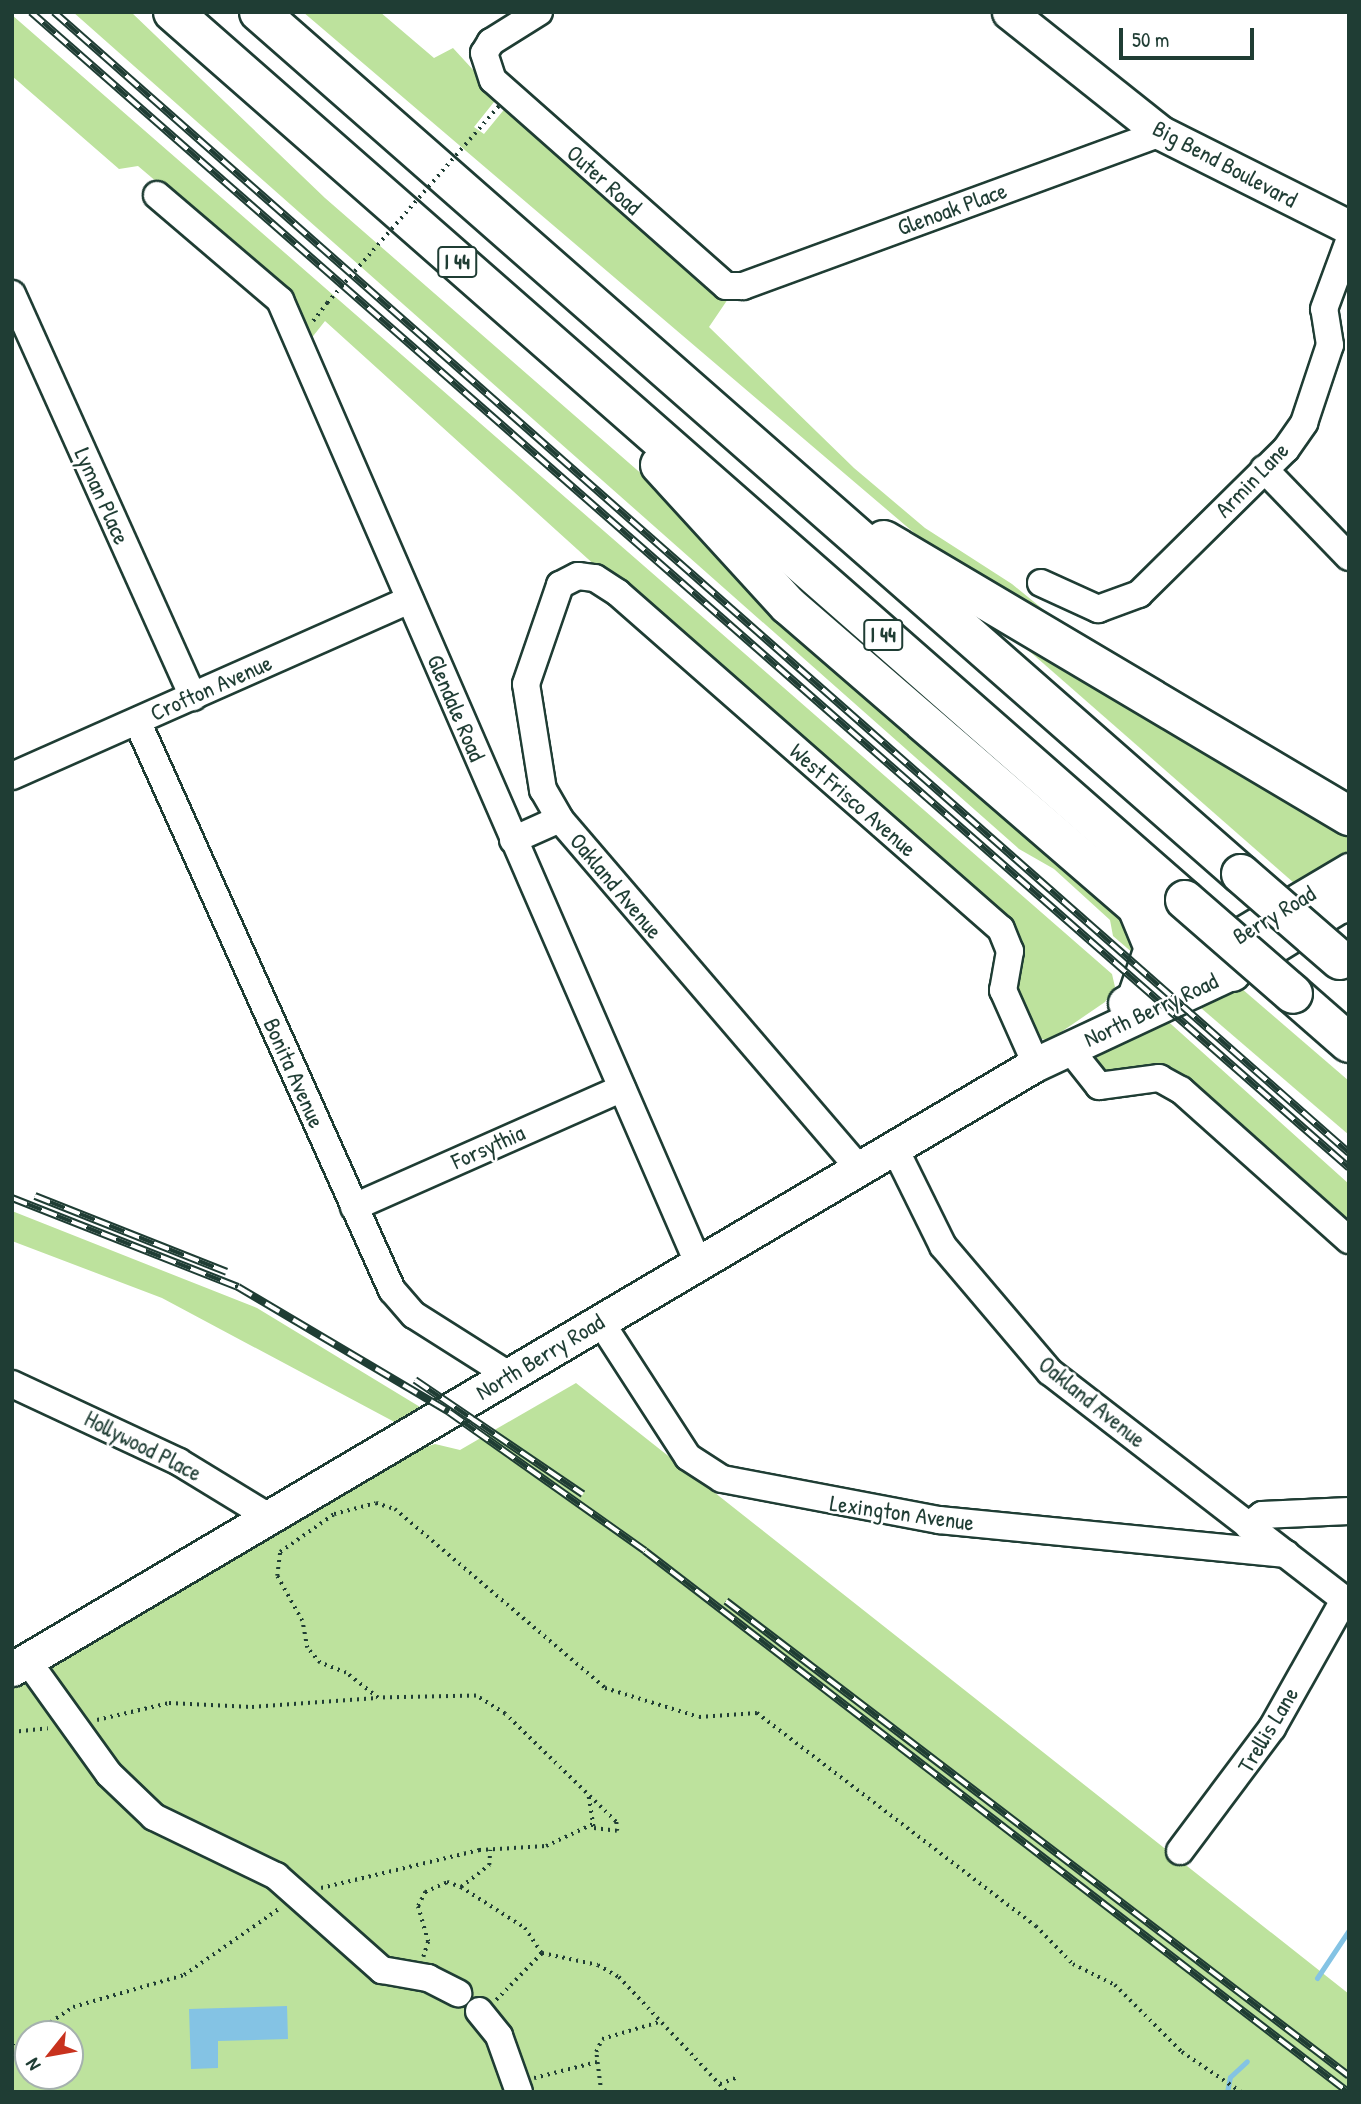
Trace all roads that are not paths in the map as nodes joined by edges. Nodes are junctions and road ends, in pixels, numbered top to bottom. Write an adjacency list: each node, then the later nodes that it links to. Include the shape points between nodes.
1 (173, 12): 11 (highway, I 44)
2 (259, 12): 13 (highway, I 44)
3 (539, 12): 9 (street, Outer Road, via 502,32 484,53 493,80 712,280)
4 (1009, 12): 5 (main road, Big Bend Boulevard)
5 (1161, 133): 7 (main road, Big Bend Boulevard); 9 (street, Glenoak Place)
6 (157, 194): 17 (street, Glendale Road, via 280,300)
7 (1349, 227)
8 (1349, 242): 12 (street, Armin Lane, via 1325,309 1330,345 1304,422)
9 (743, 286)
10 (12, 294): 18 (street, Lyman Place)
11 (580, 369): 25 (highway, via 730,547 788,605); 29 (highway, I 44, bridge)
12 (1265, 469): 14 (street); 16 (street, Armin Lane, via 1156,580 1115,606 1098,609 1069,600)
13 (816, 501): 21 (highway); 26 (highway, I 44, bridge)
14 (1349, 556)
15 (595, 578): 22 (street, Oakland Avenue, via 578,576 560,585 526,684 543,790); 31 (street, West Frisco Avenue, via 1001,929 1010,951 1003,990)
16 (1041, 583)
17 (410, 600): 18 (street, Crofton Avenue); 23 (street, Glendale Road)
18 (192, 697): 19 (street, Crofton Avenue)
19 (137, 721): 20 (street, Crofton Avenue); 35 (street, Bonita Avenue)
20 (12, 776)
21 (1349, 816)
22 (560, 819): 23 (street); 34 (street, Oakland Avenue)
23 (513, 840): 32 (street, Glendale Road)
24 (1347, 893): 27 (main road, Berry Road)
25 (1136, 905): 27 (highway); 28 (highway, via 1154,948)
26 (1344, 964)
27 (1215, 965): 28 (main road, North Berry Road); 30 (main road, North Berry Road)
28 (1139, 995): 30 (main road, North Berry Road)
29 (1349, 1043)
30 (1068, 1047): 31 (main road, North Berry Road); 36 (street, via 1100,1086 1159,1078 1181,1090)
31 (1036, 1064): 33 (main road, North Berry Road)
32 (622, 1088): 35 (street, Forsythia); 37 (street, Glendale Road)
33 (895, 1149): 34 (main road, North Berry Road); 43 (street, Oakland Avenue, via 943,1246 1010,1330 1050,1372)
34 (858, 1167): 37 (main road, North Berry Road)
35 (354, 1207): 39 (street, Bonita Avenue, via 403,1305)
36 (1349, 1240)
37 (699, 1265): 38 (main road, North Berry Road)
38 (600, 1321): 39 (main road, North Berry Road); 44 (street, Lexington Avenue, via 688,1457 722,1479 939,1520)
39 (510, 1376): 42 (main road, North Berry Road)
40 (12, 1384): 42 (street, Hollywood Place, via 179,1462)
41 (1349, 1511): 43 (street, via 1262,1515)
42 (269, 1517): 46 (main road, North Berry Road)
43 (1248, 1526): 44 (street, Oakland Avenue)
44 (1286, 1554): 45 (street, Oakland Avenue)
45 (1346, 1601): 47 (street, Trellis Lane, via 1243,1772)
46 (20, 1665): 48 (street, via 154,1817 286,1883 382,1969 428,1978)
47 (1180, 1851)
48 (458, 1993)
49 (480, 2013): 50 (street, via 499,2036)
50 (518, 2087)

